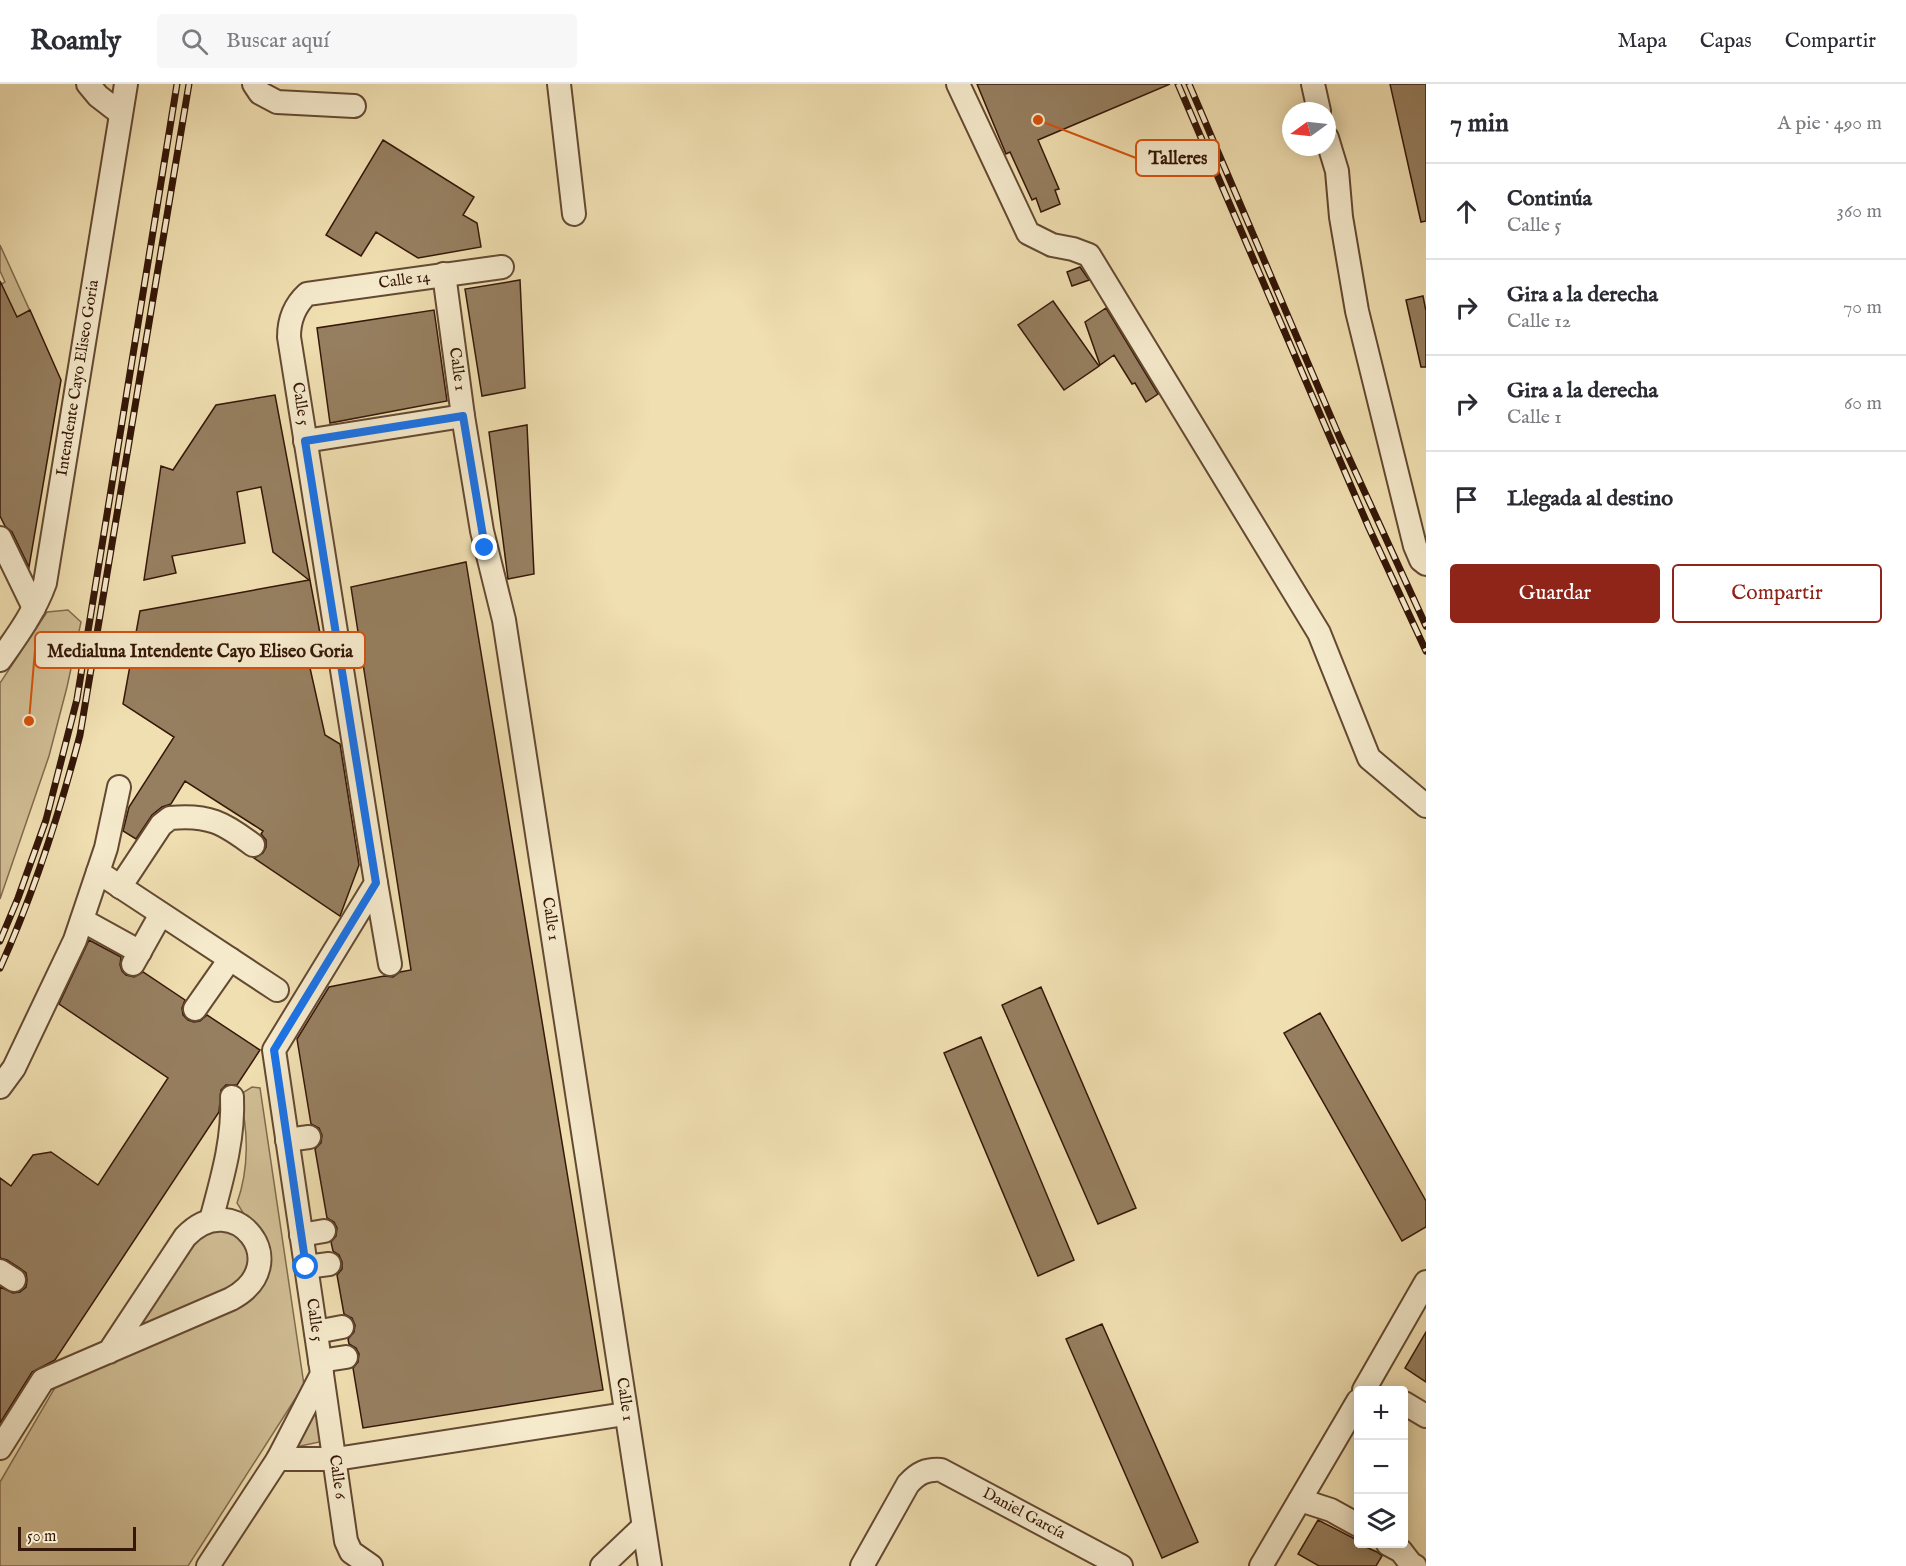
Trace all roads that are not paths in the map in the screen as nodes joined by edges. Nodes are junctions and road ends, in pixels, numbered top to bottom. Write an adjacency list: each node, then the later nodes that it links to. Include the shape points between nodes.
1 (88, 84): 9 (street)
2 (126, 84): 9 (street, Intendente Cayo Eliseo Goria)
3 (254, 84): 8 (street, via 260,93 277,102)
4 (559, 84): 11 (street)
5 (958, 84): 22 (street, via 1028,232 1052,245 1089,255 1320,633 1369,758)
6 (1313, 84): 7 (street)
7 (1317, 102)
8 (354, 106)
9 (120, 113): 19 (street, Intendente Cayo Eliseo Goria, via 45,583)
10 (1332, 156): 18 (street, via 1358,311 1415,546)
11 (574, 214)
12 (502, 267): 13 (street, Calle 14)
13 (444, 274): 14 (street, Calle 14); 15 (street, Calle 1)
14 (307, 294): 16 (street, Calle 5, via 289,322)
15 (463, 416): 16 (street); 49 (street, Calle 1, via 482,531 504,620)
16 (305, 441): 25 (street, Calle 5)
17 (0, 538): 19 (street)
18 (1426, 564)
19 (34, 608): 20 (street, Intendente Cayo Eliseo Goria)
20 (0, 660)
21 (119, 787): 24 (street)
22 (1426, 806)
23 (253, 844): 26 (street, via 209,818 170,818 161,825)
24 (98, 872): 26 (street); 28 (street)
25 (376, 883): 30 (street); 37 (street, Calle 5, via 336,967 274,1050 298,1138)
26 (120, 887): 27 (street)
27 (161, 914): 28 (street, via 136,958); 29 (street)
28 (82, 920): 33 (street, via 19,1057)
29 (230, 959): 31 (street); 32 (street)
30 (390, 964)
31 (277, 990)
32 (195, 1010)
33 (0, 1087)
34 (232, 1097): 35 (street, via 233,1122)
35 (211, 1220): 43 (street, via 193,1228 185,1237); 43 (street, via 227,1220 253,1235 260,1261 259,1272 251,1283 231,1299)
36 (324, 1231): 37 (street)
37 (301, 1235): 39 (street, Calle 5)
38 (328, 1264): 39 (street)
39 (306, 1267): 42 (street, Calle 5)
40 (1426, 1282): 46 (street)
41 (342, 1327): 42 (street)
42 (316, 1332): 45 (street, Calle 5)
43 (109, 1352): 51 (street, via 44,1380)
44 (346, 1357): 45 (street)
45 (321, 1368): 52 (street); 53 (street, Calle 6)
46 (1371, 1386)
47 (1408, 1405): 50 (street)
48 (1354, 1413): 54 (street)
49 (626, 1414): 53 (street); 56 (street, Calle 1)
50 (1426, 1416)
51 (0, 1448)
52 (278, 1459): 53 (street); 57 (street)
53 (336, 1459): 58 (street, Calle 6, via 346,1541 351,1552)
54 (1300, 1500): 55 (street); 63 (street)
55 (1354, 1522)
56 (643, 1527): 59 (street); 60 (street, Calle 1)
57 (208, 1566)
58 (371, 1566)
59 (602, 1566)
60 (650, 1566)
61 (862, 1566): 62 (street, Daniel García, via 908,1484 924,1470 941,1470)
62 (1121, 1566)
63 (1261, 1566)

